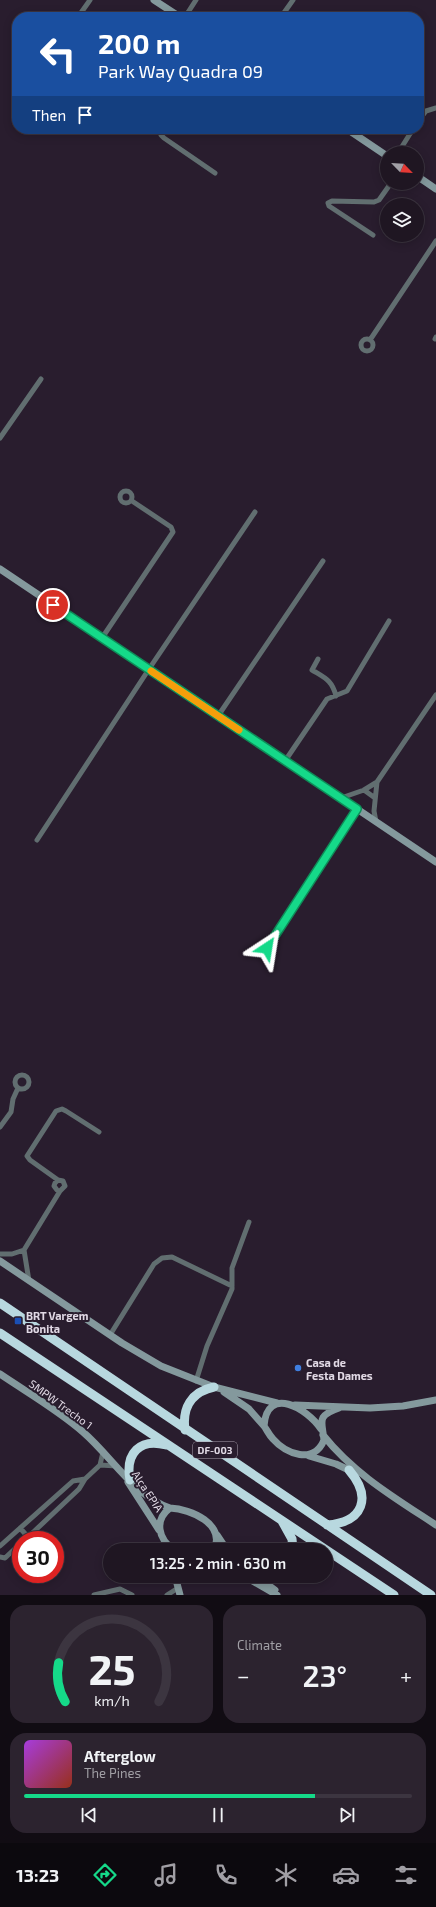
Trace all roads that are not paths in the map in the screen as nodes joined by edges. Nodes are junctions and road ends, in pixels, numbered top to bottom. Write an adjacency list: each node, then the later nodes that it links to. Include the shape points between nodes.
1 (90, 0): 5 (street)
2 (154, 0): 6 (street)
3 (196, 0): 7 (street)
4 (293, 0): 8 (street)
5 (82, 12)
6 (172, 12)
7 (189, 12)
8 (285, 12)
9 (436, 108): 10 (street)
10 (424, 114)
11 (162, 134): 16 (street, via 164,138)
12 (354, 134): 15 (street)
13 (410, 134): 14 (street)
14 (402, 146)
15 (380, 151)
16 (215, 172)
17 (424, 181): 18 (street)
18 (436, 189)
19 (386, 190): 20 (street, via 379,200 374,202 328,203)
20 (373, 235)
21 (436, 241): 22 (street)
22 (370, 340)
23 (40, 379): 24 (street)
24 (0, 438)
25 (132, 500): 30 (street, via 171,527 172,532)
26 (255, 512): 32 (street)
27 (323, 561): 35 (street)
28 (0, 569): 30 (street)
29 (389, 621): 33 (street, via 350,688)
30 (102, 638): 32 (street)
31 (318, 659): 33 (street, via 312,670 334,686)
32 (149, 669): 35 (street); 43 (street)
33 (336, 696): 36 (street, via 330,697 323,704)
34 (436, 696): 37 (street)
35 (218, 716): 36 (street)
36 (285, 761): 39 (street)
37 (377, 782): 38 (street); 40 (street)
38 (364, 790): 39 (street); 40 (street)
39 (341, 798): 41 (street)
40 (375, 798): 42 (street)
41 (357, 809): 42 (street); 45 (street)
42 (376, 822): 44 (street)
43 (37, 840)
44 (436, 862)
45 (267, 948)
46 (18, 1088): 47 (street, via 11,1112)
47 (0, 1127)
48 (99, 1132): 50 (street, via 62,1109 56,1111 27,1156 58,1180 54,1186 60,1191)
49 (249, 1222): 54 (street, via 232,1268)
50 (24, 1250): 51 (street); 53 (street)
51 (0, 1254)
52 (0, 1261): 53 (street)
53 (30, 1281): 57 (street)
54 (232, 1286): 57 (street, via 172,1257 162,1258 154,1264); 59 (street, via 207,1346)
55 (0, 1303): 66 (highway, DF-003)
56 (0, 1333): 68 (highway, DF-003)
57 (110, 1335): 59 (street, via 147,1359)
58 (0, 1374): 69 (street, SMPW Trecho 1, via 73,1424)
59 (196, 1381): 60 (street)
60 (216, 1388): 62 (street); 65 (street, via 249,1409); 66 (highway, via 196,1395 189,1402 184,1416)
61 (436, 1400): 64 (street, via 403,1406)
62 (277, 1403): 63 (street); 65 (street, via 267,1412)
63 (293, 1405): 64 (street); 67 (street, via 312,1418)
64 (339, 1408): 67 (street, via 326,1414 321,1422)
65 (264, 1426): 70 (street, via 272,1439 285,1450)
66 (186, 1430): 84 (highway, DF-003)
67 (322, 1432): 70 (street, via 322,1446); 75 (street, via 337,1452)
68 (173, 1447): 77 (highway, via 156,1442 137,1449 130,1462); 83 (highway, DF-003)
69 (103, 1452): 71 (street); 72 (street, SMPW Trecho 1)
70 (309, 1456): 73 (street)
71 (100, 1465): 72 (street); 76 (street)
72 (117, 1466): 74 (street, SMPW Trecho 1)
73 (349, 1470): 75 (street); 84 (highway, via 362,1489 359,1509 346,1521)
74 (123, 1473): 77 (street, Alça EPIA); 87 (street, Alça EPIA)
75 (366, 1478): 85 (street)
76 (85, 1479): 78 (street, via 73,1481); 79 (street)
77 (130, 1480): 81 (street, Alça EPIA, via 150,1498)
78 (68, 1486): 79 (street); 80 (street)
79 (75, 1493): 82 (street)
80 (43, 1508): 82 (street); 86 (street)
81 (170, 1508): 87 (street, via 161,1517); 90 (street, Alça EPIA, via 182,1508 193,1512)
82 (50, 1516): 89 (street)
83 (281, 1518): 94 (highway); 106 (highway, DF-003)
84 (327, 1525): 107 (highway, DF-003)
85 (436, 1525)
86 (20, 1528): 88 (street); 95 (street)
87 (159, 1530): 91 (street, Alça EPIA)
88 (22, 1531)
89 (34, 1531)
90 (215, 1532): 92 (street); 93 (street)
91 (164, 1541)
92 (216, 1543)
93 (222, 1543)
94 (292, 1543)
95 (0, 1546)
96 (12, 1551): 97 (street, via 5,1558)
97 (0, 1557)
98 (256, 1583): 104 (street)
99 (266, 1583): 105 (street)
100 (179, 1586): 103 (street)
101 (94, 1595): 102 (street, via 120,1589)
102 (132, 1595)
103 (167, 1595)
104 (277, 1595)
105 (282, 1595)
106 (394, 1595)
107 (431, 1595)

